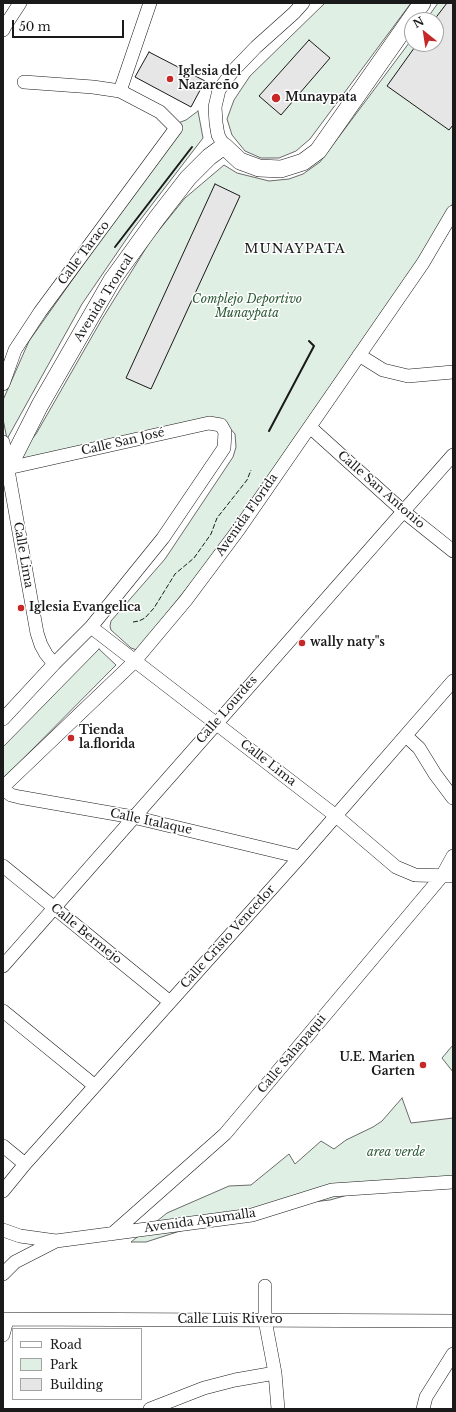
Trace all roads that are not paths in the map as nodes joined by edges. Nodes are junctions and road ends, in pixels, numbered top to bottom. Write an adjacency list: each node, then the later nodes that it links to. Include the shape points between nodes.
1 (20, 3): 5 (street)
2 (150, 3): 7 (street)
3 (303, 3): 8 (street, via 251,52 219,90 215,108 216,124)
4 (422, 3): 8 (street, via 318,151 303,162 281,168 259,168 240,161)
5 (3, 30)
6 (24, 82): 7 (street, via 92,86)
7 (120, 91): 12 (street, Calle Taraco, via 160,112 176,128 40,312 15,350)
8 (224, 146): 16 (street, Avenida Troncal, via 188,178 112,280)
9 (452, 218): 10 (street, Avenida Florida)
10 (359, 355): 11 (street, via 383,370 408,376); 13 (street, Avenida Florida)
11 (453, 372)
12 (3, 384)
13 (310, 427): 17 (street, Calle San Antonio); 20 (street, Avenida Florida, via 186,600)
14 (3, 442): 16 (street, Calle Lima)
15 (453, 455): 17 (street, Calle Lourdes)
16 (5, 468): 19 (street, Calle San José, via 209,422 221,425 224,432 224,448 163,538); 21 (street, Calle Lima, via 37,633 41,645)
17 (403, 511): 18 (street, Calle San Antonio); 24 (street, Calle Lourdes)
18 (453, 551)
19 (91, 627): 20 (street, Calle Lima); 21 (street)
20 (134, 662): 24 (street, Calle Lima); 26 (street, Avenida Florida)
21 (54, 664): 23 (street)
22 (453, 681): 25 (street, Calle Cristo Vencedor)
23 (3, 719)
24 (216, 723): 28 (street, Calle Lima); 29 (street, Calle Lourdes)
25 (406, 736): 27 (street, via 419,748); 28 (street, Calle Cristo Vencedor)
26 (3, 788): 29 (street, Calle Italaque, via 11,795 19,797)
27 (453, 798)
28 (336, 816): 31 (street, Calle Cristo Vencedor); 33 (street, Calle Lima, via 396,867 415,875)
29 (133, 818): 31 (street, Calle Italaque); 34 (street, Calle Lourdes)
30 (453, 856): 33 (street, Calle Sahapaqui)
31 (300, 857): 36 (street, Calle Cristo Vencedor)
32 (3, 866): 34 (street, Calle Bermejo)
33 (448, 876): 44 (street, Calle Sahapaqui, via 225,1134)
34 (54, 908): 35 (street, Calle Lourdes); 36 (street, Calle Bermejo)
35 (3, 966)
36 (170, 1002): 38 (street, Calle Cristo Vencedor)
37 (3, 1011): 38 (street)
38 (95, 1086): 40 (street, Calle Cristo Vencedor)
39 (3, 1146): 40 (street)
40 (25, 1164): 42 (street, Calle Cristo Vencedor)
41 (453, 1182): 44 (street, Avenida Apumalla, via 332,1190 252,1215)
42 (3, 1191)
43 (3, 1230): 45 (street, via 20,1236)
44 (112, 1234): 45 (street, Avenida Apumalla)
45 (56, 1241): 46 (street, Avenida Apumalla, via 15,1262)
46 (3, 1274)
47 (265, 1286): 49 (street)
48 (4, 1318): 49 (street, Calle Luis Rivero); 51 (street)
49 (265, 1320): 50 (street, Calle Luis Rivero); 53 (street)
50 (453, 1321)
51 (3, 1335)
52 (453, 1354): 56 (street, via 426,1397)
53 (275, 1373): 54 (street, via 204,1388); 55 (street)
54 (150, 1409)
55 (278, 1409)
56 (423, 1409)

